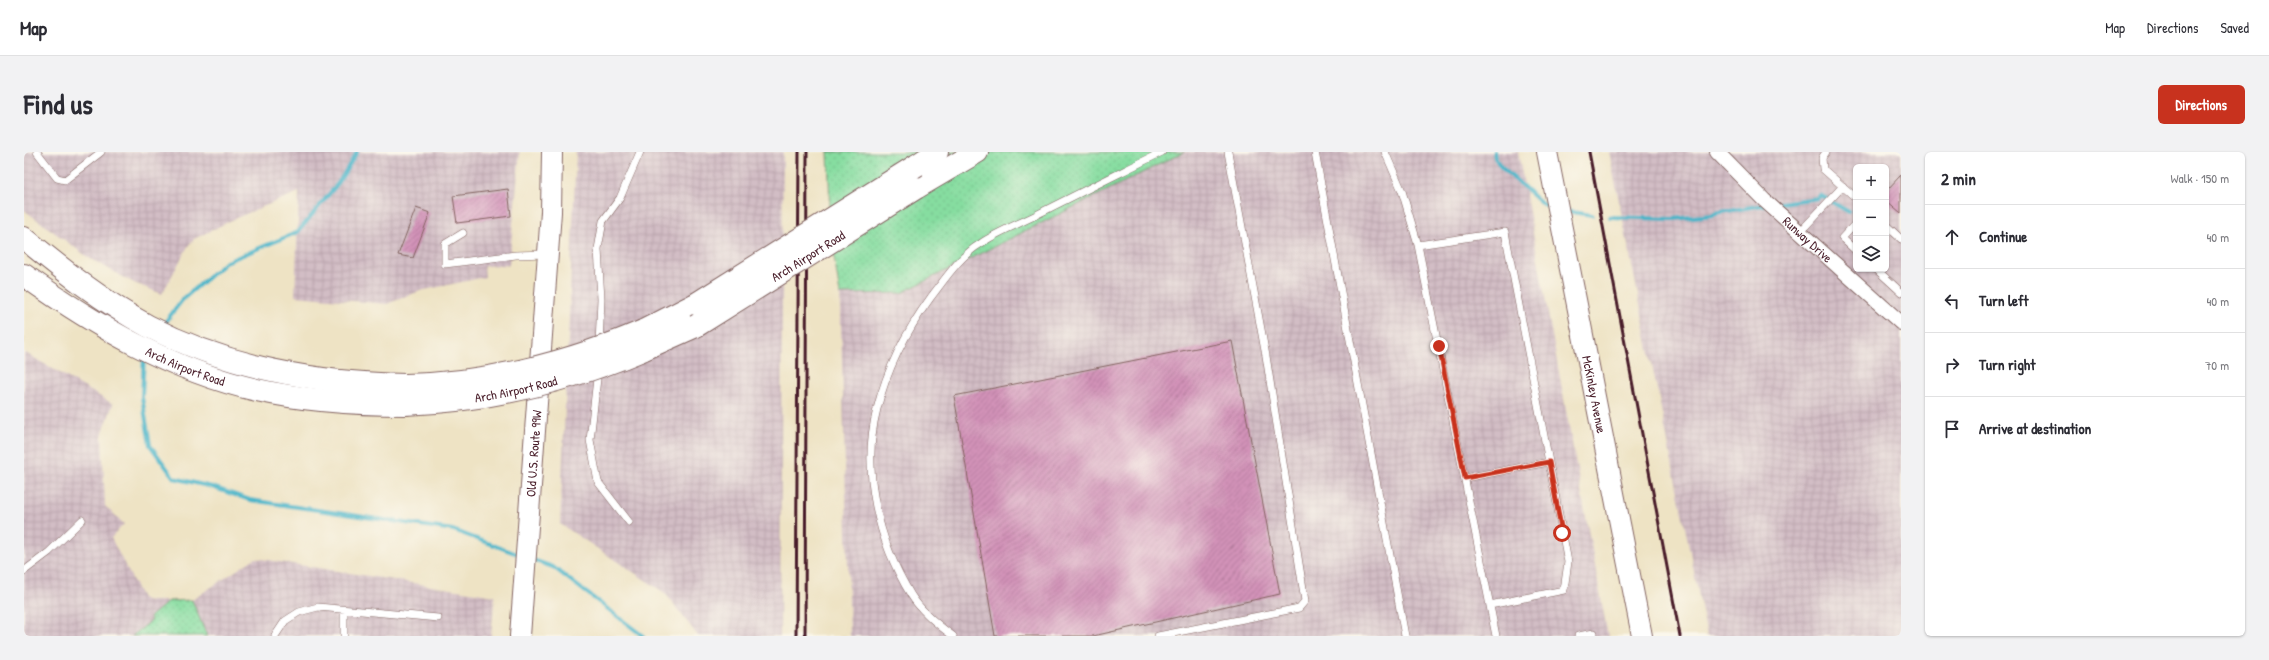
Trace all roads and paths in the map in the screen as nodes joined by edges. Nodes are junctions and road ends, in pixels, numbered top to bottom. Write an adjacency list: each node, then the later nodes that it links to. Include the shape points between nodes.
1 (36, 152): 2 (lane, via 57,178 65,180)
2 (101, 152)
3 (552, 152): 24 (street, Old U.S. Route 99W)
4 (640, 152): 34 (lane, via 620,198 603,221 598,249 601,299 596,394 590,440 598,482)
5 (937, 152): 29 (main road, Arch Airport Road, bridge, via 696,304)
6 (977, 152): 29 (main road, Arch Airport Road, bridge, via 696,326)
7 (1162, 152): 42 (lane, via 979,244 949,273 916,318 896,356 877,409 872,444 872,479 877,511 891,557 912,596 937,624)
8 (1228, 152): 43 (lane, via 1266,356 1305,601 1299,608)
9 (1315, 152): 44 (lane)
10 (1384, 152): 22 (lane, via 1402,191)
11 (1547, 152): 48 (street, McKinley Avenue)
12 (1717, 152): 18 (street, Runway Drive)
13 (1826, 152): 14 (lane, via 1822,158 1823,169)
14 (1843, 186): 15 (lane); 18 (lane)
15 (1853, 195)
16 (1853, 226): 23 (lane, via 1842,238)
17 (1889, 228): 21 (lane)
18 (1800, 232): 28 (street, Runway Drive)
19 (463, 233): 24 (lane, via 445,244 445,264 516,255)
20 (24, 238): 30 (main road, Arch Airport Road, via 69,275 121,310)
21 (1901, 239)
22 (1418, 245): 31 (lane, via 1505,232); 32 (lane)
23 (1853, 247)
24 (549, 254): 41 (street, Old U.S. Route 99W)
25 (1879, 272): 27 (lane)
26 (24, 275): 30 (main road, Arch Airport Road, via 61,302 110,331 190,368)
27 (1901, 292)
28 (1901, 323)
29 (642, 341): 30 (main road, Arch Airport Road, bridge, via 605,366 551,383 472,398 405,395 360,404 315,400 257,390)
30 (233, 372)
31 (1549, 462): 32 (lane); 36 (lane, via 1568,562 1564,590)
32 (1465, 478): 36 (lane)
33 (82, 520): 35 (lane, via 49,552)
34 (629, 522)
35 (24, 571)
36 (1490, 604): 45 (lane)
37 (344, 610): 38 (lane); 39 (lane, via 318,607 299,612 285,621); 40 (lane)
38 (438, 618)
39 (275, 636)
40 (344, 636)
41 (520, 636)
42 (953, 636)
43 (1158, 636)
44 (1405, 636)
45 (1496, 636)
46 (1578, 636): 47 (lane, via 1594,633)
47 (1594, 636)
48 (1642, 636)

